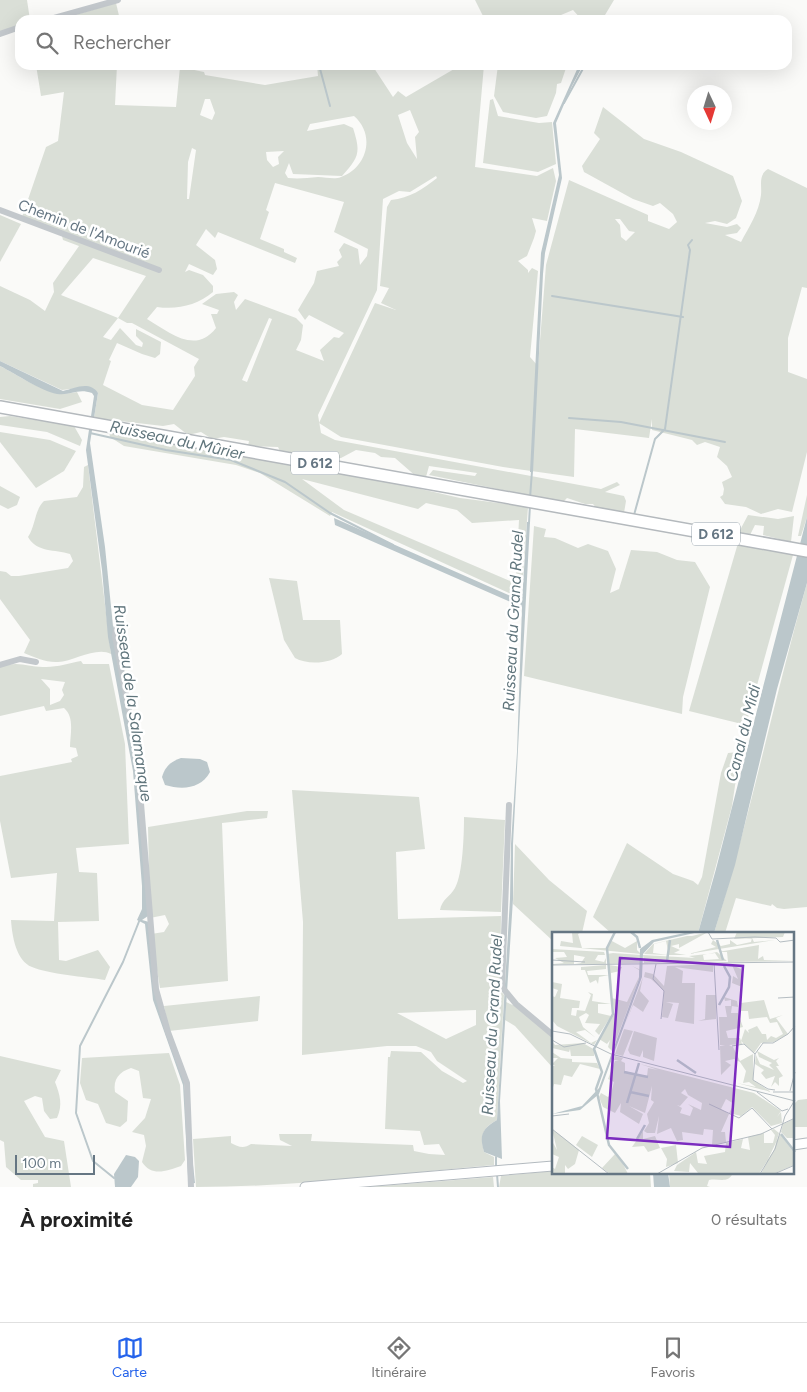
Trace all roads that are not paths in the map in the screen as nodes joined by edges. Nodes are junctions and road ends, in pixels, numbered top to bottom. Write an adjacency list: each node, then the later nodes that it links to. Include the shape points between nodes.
1 (118, 0): 2 (street)
2 (65, 15)
3 (15, 30): 4 (street)
4 (0, 34)
5 (0, 210): 6 (street, Chemin de l'Amourié)
6 (159, 270)
7 (0, 407): 8 (highway, D 612)
8 (807, 551)
9 (116, 628): 17 (street, via 137,754 156,989 187,1083)
10 (36, 662): 11 (street, via 20,659)
11 (0, 665)
12 (510, 805): 13 (street, via 503,990)
13 (552, 1034)
14 (807, 1144): 15 (main road)
15 (794, 1145)
16 (552, 1166): 18 (main road)
17 (191, 1187)
18 (305, 1187)

